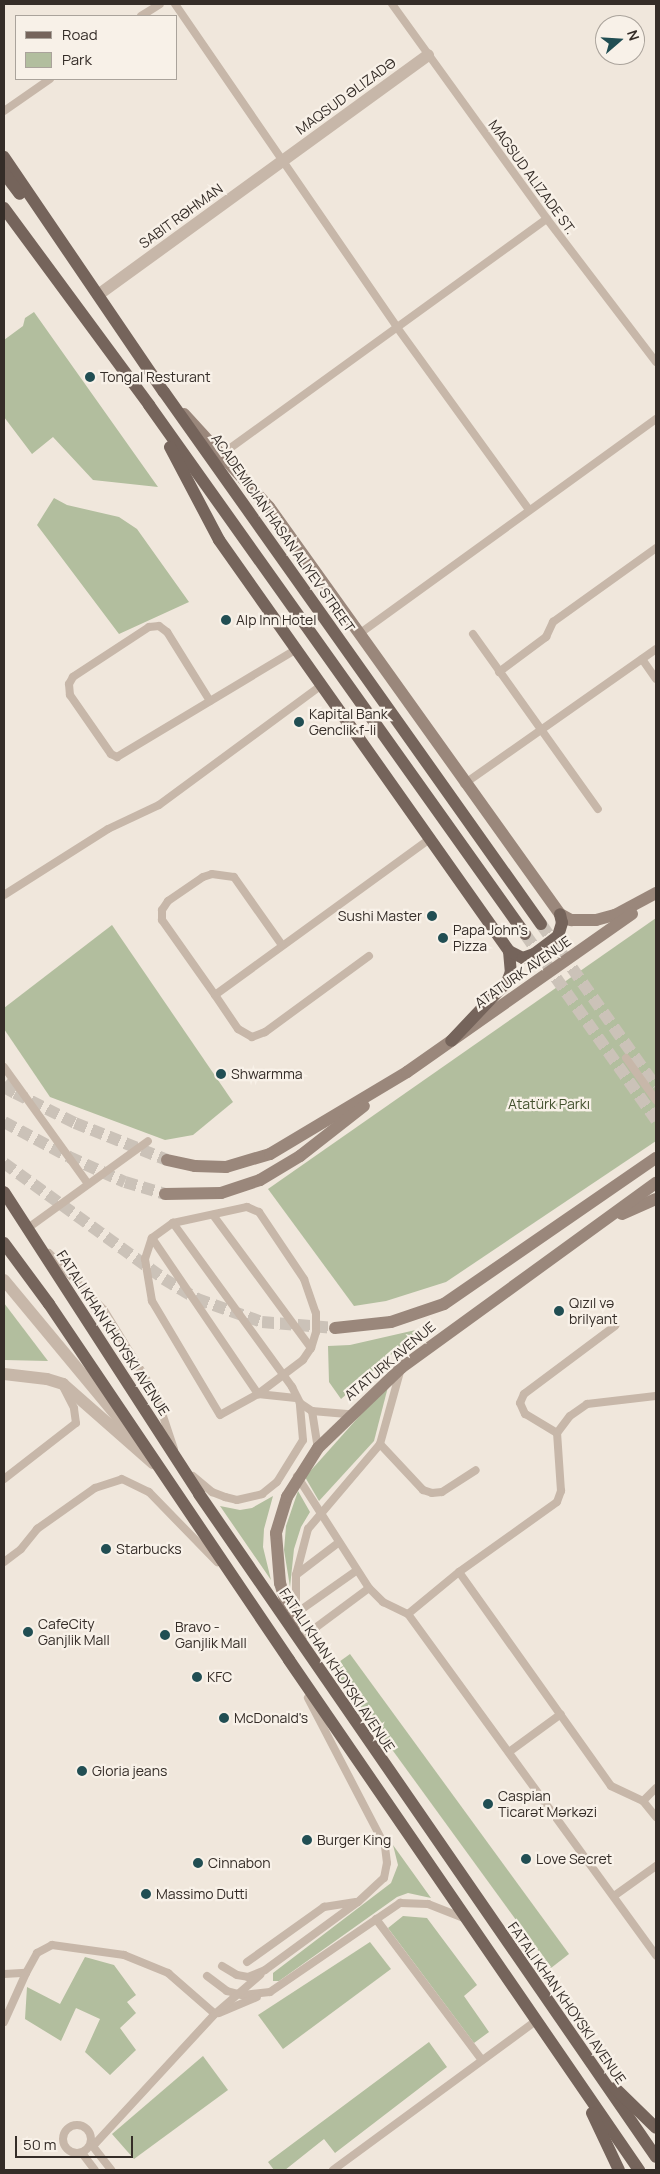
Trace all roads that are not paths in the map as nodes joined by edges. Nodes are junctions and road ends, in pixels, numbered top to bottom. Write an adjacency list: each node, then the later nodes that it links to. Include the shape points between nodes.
1 (160, 4): 4 (lane)
2 (175, 4): 9 (lane)
3 (392, 4): 5 (lane, MAGSUD ALIZADE ST.)
4 (144, 15)
5 (428, 56): 9 (street, MAQSUD ƏLIZADƏ); 12 (lane, MAGSUD ALIZADE ST.)
6 (49, 80): 7 (lane)
7 (4, 111)
8 (4, 157): 13 (main road, ACADEMICIAN HASAN ALIYEV STREET)
9 (281, 161): 13 (street, SABIT RƏHMAN); 14 (lane)
10 (4, 173): 13 (main road)
11 (4, 208): 17 (main road)
12 (547, 219): 14 (lane); 15 (lane, MAGSUD ALIZADE ST.)
13 (98, 295): 16 (main road, ACADEMICIAN HASAN ALIYEV STREET)
14 (396, 326): 19 (lane); 20 (lane)
15 (656, 362)
16 (164, 392): 19 (main road); 38 (main road, ACADEMICIAN HASAN ALIYEV STREET)
17 (148, 405): 24 (main road, via 219,540); 39 (main road)
18 (656, 419): 20 (lane)
19 (222, 454): 22 (main road, via 269,507)
20 (529, 510): 22 (lane)
21 (656, 548): 27 (lane, via 553,622 546,638)
22 (359, 634): 32 (main road)
23 (473, 634): 27 (lane)
24 (297, 649): 29 (main road); 30 (lane)
25 (656, 649): 26 (lane)
26 (642, 659): 28 (lane); 31 (lane)
27 (499, 672): 31 (lane)
28 (656, 679)
29 (322, 685): 34 (main road); 35 (lane, via 159,805 108,829)
30 (210, 701): 30 (lane, via 167,632 159,626 149,627 73,677 70,684 70,695 111,754 117,757)
31 (540, 731): 32 (lane); 33 (lane)
32 (464, 784): 37 (main road)
33 (598, 808)
34 (431, 838): 40 (lane); 41 (main road)
35 (4, 895)
36 (656, 895): 37 (main road, via 615,915 596,920 571,920); 44 (main road, ATATURK AVENUE)
37 (560, 914): 41 (main road, via 562,923 558,936 534,954 523,958)
38 (541, 924)
39 (525, 934)
40 (282, 945): 43 (lane); 43 (lane, via 234,877 217,874 203,877 175,896 164,906 162,920)
41 (509, 951): 44 (main road, via 511,972 507,982)
42 (369, 956): 43 (lane, via 265,1032 252,1037 238,1030)
43 (215, 995)
44 (451, 1041): 47 (main road, ATATURK AVENUE)
45 (626, 1058): 48 (lane)
46 (4, 1067): 53 (lane)
47 (407, 1072): 51 (main road, ATATURK AVENUE, via 255,1160 209,1167); 55 (main road, ATATURK AVENUE, via 300,1156 260,1180 221,1193)
48 (656, 1100)
49 (148, 1141): 53 (lane)
50 (656, 1158): 66 (main road, ATATURK AVENUE, via 444,1304 391,1322)
51 (167, 1160)
52 (656, 1183): 60 (main road, ATATURK AVENUE)
53 (88, 1184): 59 (lane)
54 (4, 1192): 59 (main road, FATALI KHAN KHOYSKI AVENUE)
55 (165, 1194)
56 (656, 1199): 60 (main road)
57 (213, 1215): 58 (lane); 67 (lane); 67 (lane, via 247,1207 259,1212 304,1279 316,1313)
58 (173, 1223): 61 (lane); 70 (lane)
59 (28, 1228): 62 (main road, FATALI KHAN KHOYSKI AVENUE)
60 (593, 1228): 68 (main road, ATATURK AVENUE)
61 (152, 1238): 72 (lane); 72 (lane, via 145,1260 152,1301 216,1412 226,1415)
62 (36, 1241): 80 (main road, FATALI KHAN KHOYSKI AVENUE); 80 (lane, via 104,1310 156,1395)
63 (4, 1243): 82 (main road)
64 (4, 1280): 82 (street)
65 (615, 1326): 77 (lane, via 524,1394 520,1404 525,1414)
66 (335, 1328)
67 (311, 1348): 70 (lane)
68 (401, 1368): 76 (main road, ATATURK AVENUE); 78 (lane)
69 (4, 1374): 71 (street, via 47,1378)
70 (284, 1376): 72 (lane); 74 (lane)
71 (62, 1384): 82 (street); 84 (lane, via 74,1408 76,1424)
72 (258, 1394): 74 (lane)
73 (656, 1396): 77 (lane, via 587,1404 570,1416)
74 (298, 1400): 75 (lane); 80 (lane, via 304,1440 277,1482 262,1494 237,1500 225,1497 202,1485)
75 (312, 1411): 76 (lane); 79 (lane)
76 (350, 1414): 79 (main road, ATATURK AVENUE)
77 (557, 1434): 89 (lane, via 561,1491 557,1502)
78 (380, 1444): 81 (lane, via 424,1490 432,1493 442,1492); 85 (lane)
79 (318, 1448): 83 (main road, ATATURK AVENUE)
80 (179, 1464): 95 (main road, FATALI KHAN KHOYSKI AVENUE)
81 (476, 1470)
82 (162, 1471): 91 (main road)
83 (297, 1476): 85 (lane); 95 (main road, ATATURK AVENUE, via 280,1513 276,1557 283,1594)
84 (4, 1479)
85 (319, 1513): 86 (lane); 90 (lane, via 299,1552)
86 (338, 1543): 88 (lane); 90 (lane)
87 (4, 1562): 91 (lane, via 22,1549 37,1529 95,1488 122,1478 149,1492)
88 (356, 1570): 92 (lane); 93 (lane)
89 (458, 1572): 94 (lane); 97 (lane)
90 (296, 1575): 93 (lane)
91 (238, 1585): 96 (main road)
92 (368, 1588): 94 (lane, via 383,1602); 95 (lane)
93 (296, 1614): 95 (lane)
94 (408, 1614): 98 (lane)
95 (299, 1641): 120 (main road, FATALI KHAN KHOYSKI AVENUE)
96 (289, 1660): 104 (lane, via 385,1846 387,1863 384,1878); 106 (main road)
97 (561, 1714): 98 (lane); 100 (lane, via 611,1786)
98 (509, 1752): 103 (lane)
99 (656, 1788): 100 (lane)
100 (643, 1801): 101 (lane)
101 (656, 1817)
102 (656, 1866): 103 (lane)
103 (614, 1896): 107 (lane)
104 (358, 1902): 108 (lane, via 324,1907); 110 (lane)
105 (376, 1919): 106 (lane, via 400,1903 415,1902); 114 (lane); 119 (lane)
106 (469, 1921): 117 (main road)
107 (656, 1955)
108 (247, 1962)
109 (222, 1966): 110 (lane, via 248,1977)
110 (265, 1970): 115 (lane)
111 (26, 1973): 112 (lane); 116 (lane, via 38,1952 52,1945 124,1955 168,1973); 118 (lane)
112 (4, 1974)
113 (207, 1976): 115 (lane)
114 (270, 1992): 115 (lane); 116 (lane)
115 (237, 1994): 116 (lane)
116 (215, 2014): 123 (lane)
117 (536, 2021): 119 (lane); 121 (main road)
118 (4, 2022)
119 (482, 2060): 128 (lane)
120 (595, 2069): 122 (main road); 125 (main road, FATALI KHAN KHOYSKI AVENUE)
121 (579, 2083): 129 (main road); 130 (main road)
122 (656, 2128)
123 (92, 2145): 124 (lane); 124 (lane, via 84,2126 71,2125 63,2135 65,2147 70,2152); 127 (lane)
124 (82, 2152): 126 (lane)
125 (656, 2157)
126 (95, 2170)
127 (111, 2170)
128 (333, 2170)
129 (619, 2170)
130 (639, 2170)

